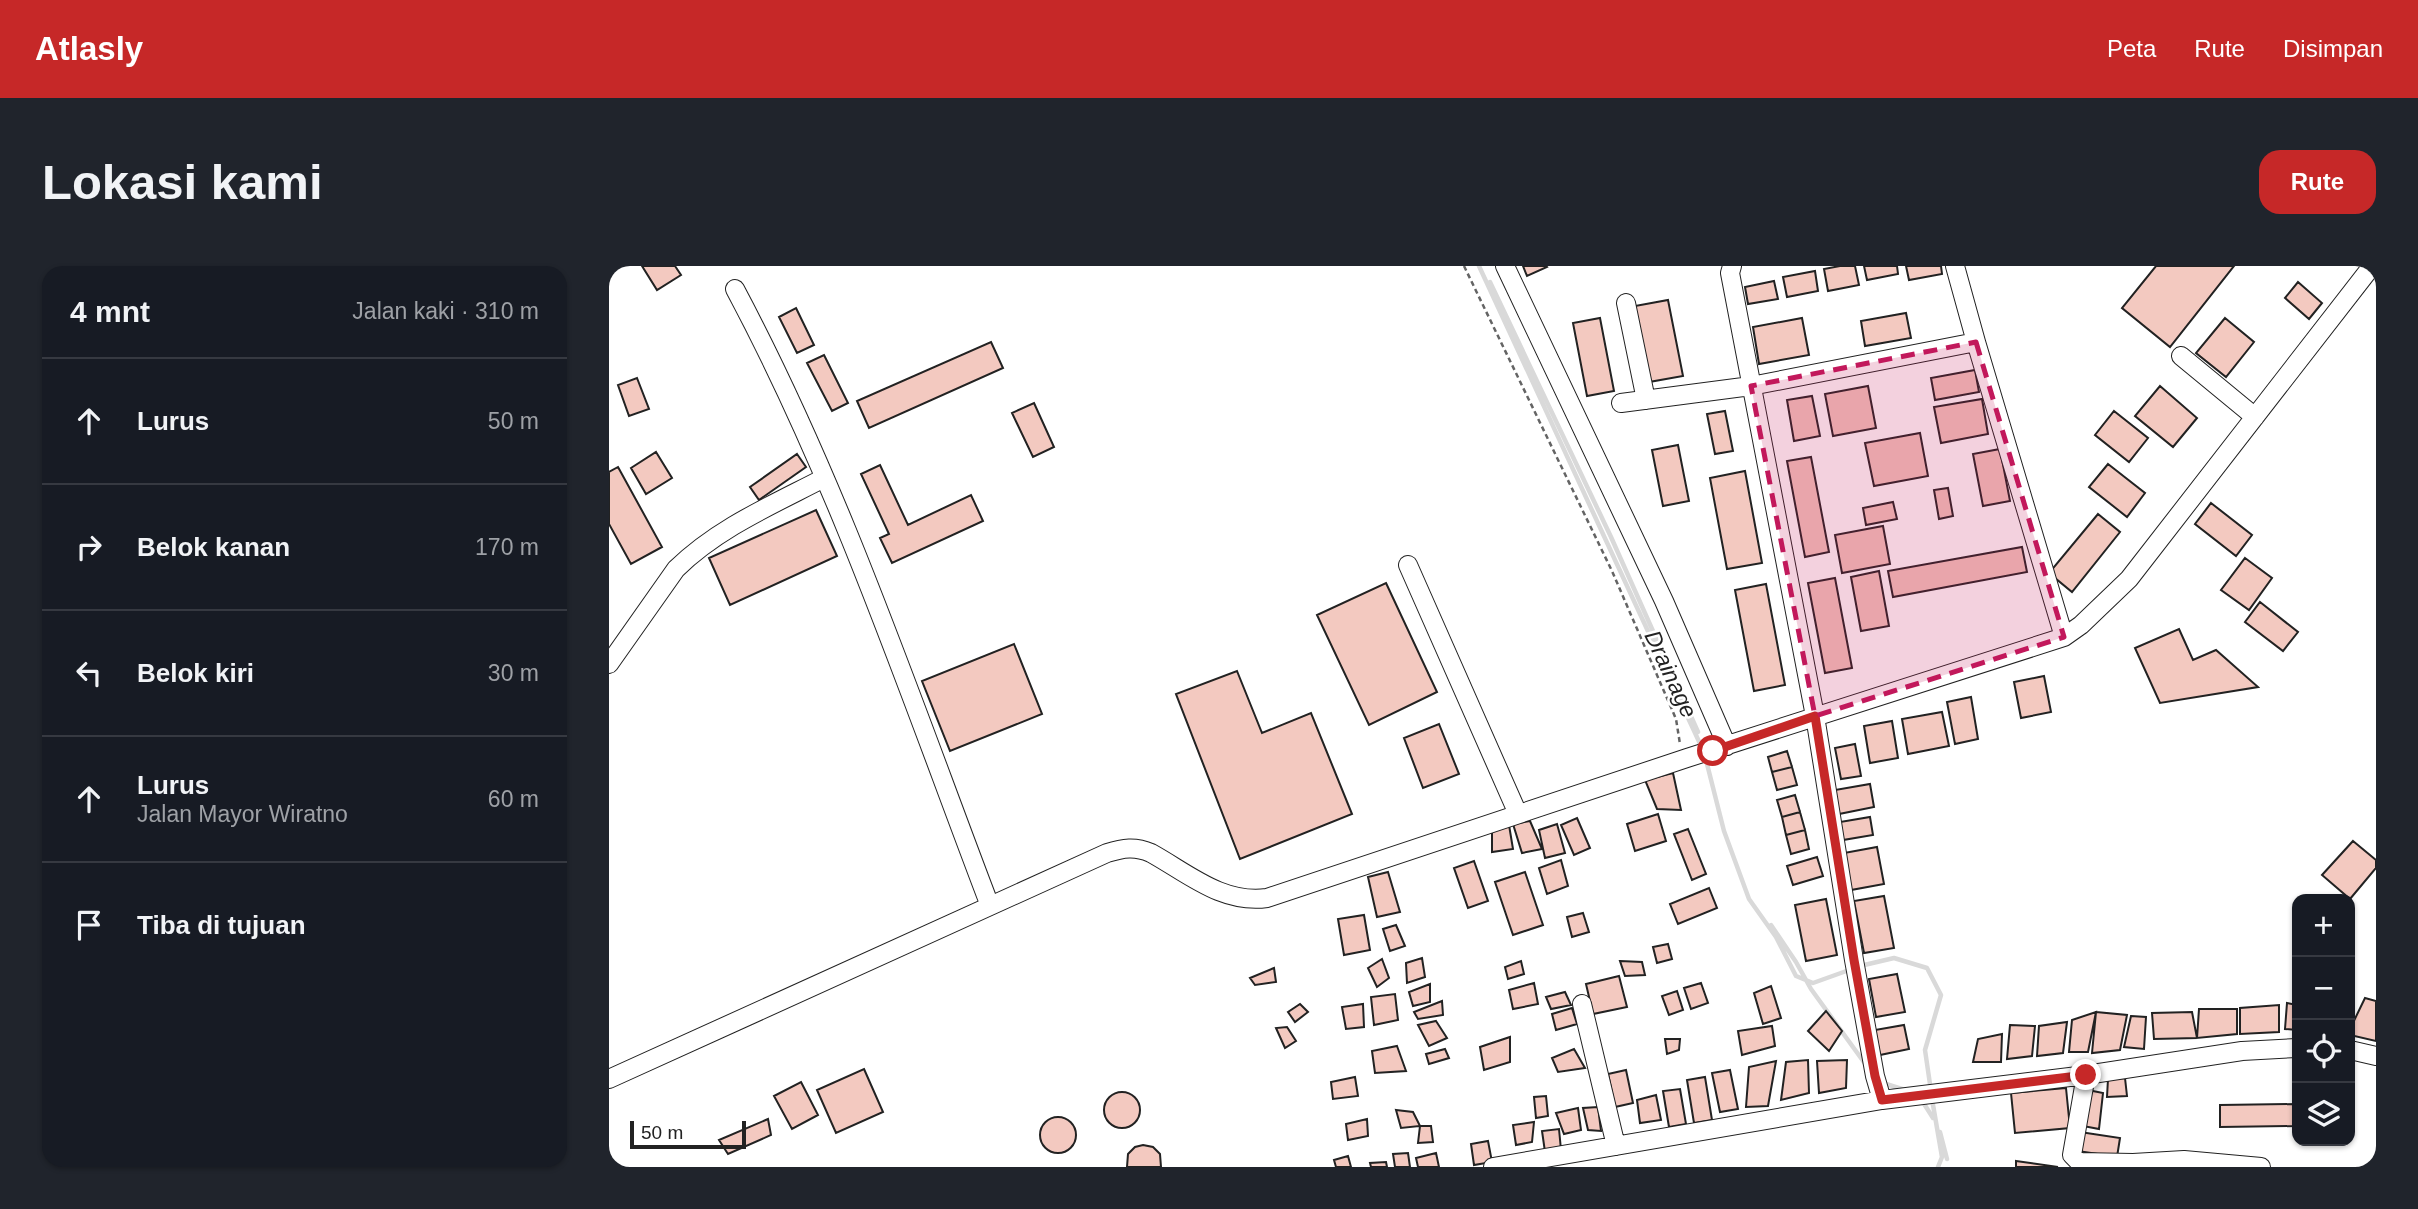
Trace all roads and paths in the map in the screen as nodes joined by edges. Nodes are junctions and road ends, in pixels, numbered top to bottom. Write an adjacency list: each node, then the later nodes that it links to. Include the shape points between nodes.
1 (1464, 266): 20 (path, via 1612,570 1676,719)
2 (1505, 266): 19 (street, via 1664,601)
3 (1732, 266): 10 (street)
4 (1955, 266): 8 (street)
5 (2372, 266): 13 (street)
6 (734, 289): 14 (street, via 767,349)
7 (1626, 303): 11 (street)
8 (1976, 342): 10 (street); 16 (street)
9 (2181, 356): 13 (street)
10 (1751, 386): 11 (street); 18 (street)
11 (1646, 400): 12 (street)
12 (1621, 403)
13 (2255, 417): 16 (street, via 2129,579)
14 (824, 478): 17 (street, via 729,527 688,558); 22 (street)
15 (1408, 565): 21 (street)
16 (2064, 637): 18 (street)
17 (609, 664)
18 (1815, 716): 19 (street); 29 (street, via 1854,960)
19 (1720, 748): 20 (street)
20 (1684, 759): 21 (street)
21 (1518, 814): 22 (street, via 1267,898 1221,894 1151,853 1122,848)
22 (990, 906): 28 (street)
23 (1581, 1004): 30 (street)
24 (2292, 1048): 27 (street)
25 (2355, 1051): 26 (street)
26 (2376, 1056)
27 (2086, 1075): 29 (street); 32 (street, via 2072,1155 2079,1162 2184,1160)
28 (609, 1079)
29 (1882, 1100): 30 (street)
30 (1616, 1146): 31 (street)
31 (1493, 1167)
32 (2261, 1167)

